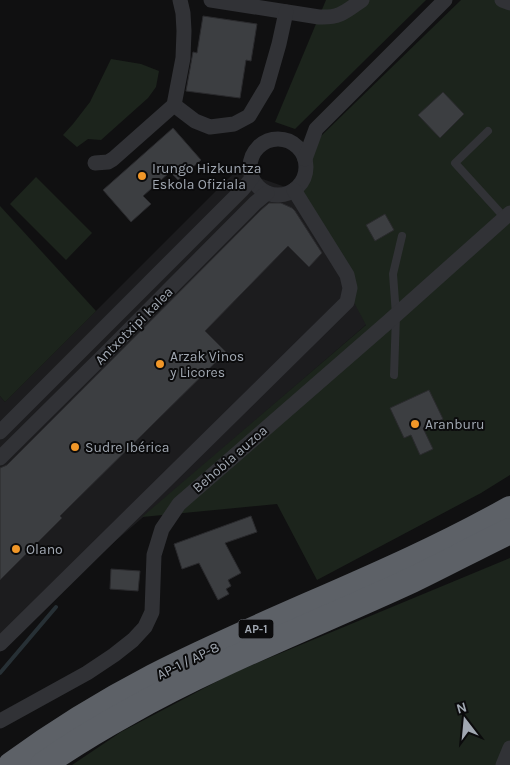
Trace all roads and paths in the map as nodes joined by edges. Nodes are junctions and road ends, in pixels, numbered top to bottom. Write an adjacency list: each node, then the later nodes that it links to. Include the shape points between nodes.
1 (180, 0): 8 (street, via 183,58)
2 (211, 0): 7 (street)
3 (362, 0): 7 (street, via 331,18)
4 (445, 0): 9 (street)
5 (502, 0): 6 (street)
6 (510, 3)
7 (286, 12): 8 (street, via 267,86 249,116 234,124 210,127 195,121)
8 (174, 105): 13 (street, via 113,159)
9 (316, 129): 11 (street); 12 (street)
10 (488, 131): 17 (lane, via 455,163)
11 (285, 140): 12 (street, via 293,143); 14 (street, via 267,141 259,146 250,159)
12 (305, 159): 15 (street, via 306,171)
13 (95, 163)
14 (252, 178): 16 (street); 21 (street, Antxotxipi kalea)
15 (294, 190): 16 (street, via 276,195); 25 (street, via 347,275 350,288 347,302)
16 (267, 193): 22 (street, Antxotxipi kalea)
17 (507, 216): 19 (street, Behobia auzoa)
18 (402, 236): 19 (lane, via 393,274)
19 (396, 315): 20 (lane); 26 (street, Behobia auzoa, via 179,504 162,529 154,555 152,612 145,627 133,640 87,673)
20 (394, 375)
21 (0, 432)
22 (0, 458)
23 (510, 509): 28 (highway, AP-1 / AP-8 / AP-1, via 404,563 153,677 83,716)
24 (510, 531): 29 (highway, AP-1 / AP-8 / AP-1, via 412,580 162,694 93,732)
25 (0, 644)
26 (0, 721)
27 (510, 748): 30 (street)
28 (11, 765)
29 (43, 765)
30 (504, 765)

